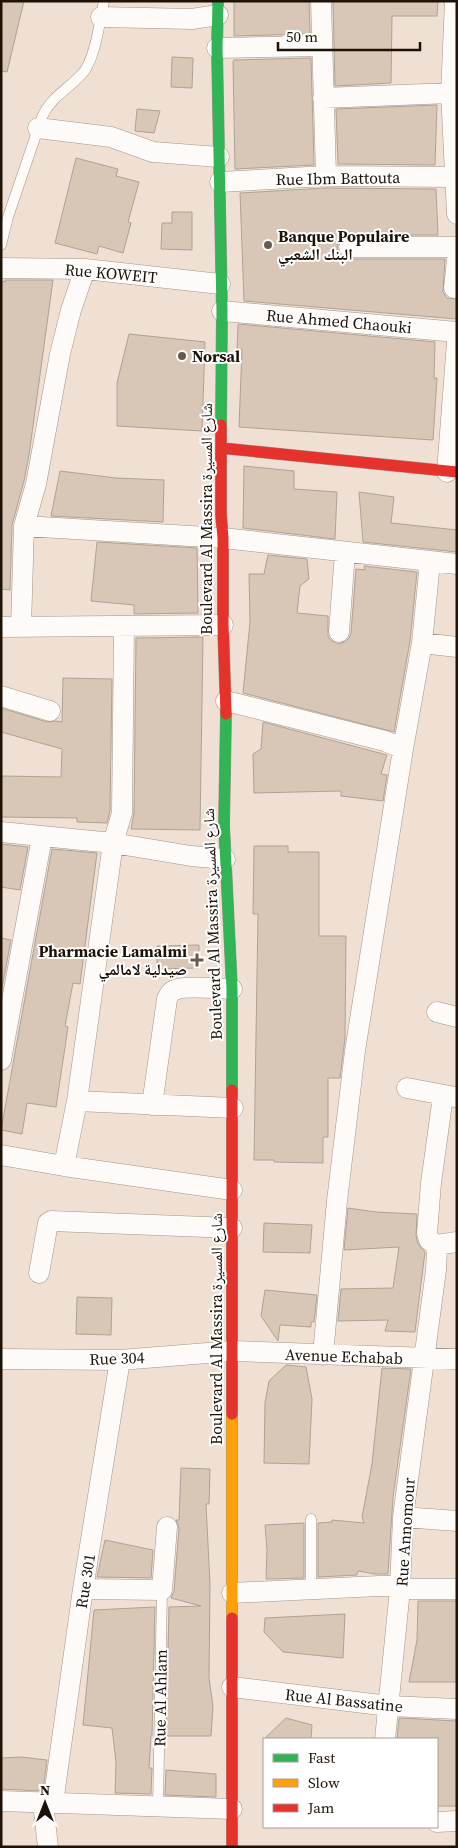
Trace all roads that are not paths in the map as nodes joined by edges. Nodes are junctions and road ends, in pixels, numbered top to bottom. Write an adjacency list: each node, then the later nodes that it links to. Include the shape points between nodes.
1 (321, 1): 5 (street)
2 (455, 1): 7 (street)
3 (218, 8): 4 (street, via 192,19); 6 (main road, Boulevard Al Massira شارع المسيرة)
4 (102, 9): 10 (lane, via 86,70 45,110)
5 (321, 46): 6 (street); 8 (street)
6 (217, 48): 11 (main road, Boulevard Al Massira شارع المسيرة)
7 (452, 93): 8 (street); 9 (street)
8 (323, 98): 12 (street)
9 (454, 123): 13 (street)
10 (38, 128): 11 (street, via 111,137 153,152); 16 (lane)
11 (219, 157): 14 (main road, Boulevard Al Massira شارع المسيرة)
12 (326, 176): 13 (street, Rue Ibm Battouta); 14 (street, Rue Ibm Battouta)
13 (456, 177): 15 (street)
14 (220, 182): 22 (main road, Boulevard Al Massira شارع المسيرة)
15 (457, 214)
16 (1, 245)
17 (349, 247): 18 (street)
18 (457, 247)
19 (457, 260): 23 (street)
20 (1, 268): 21 (street, Rue KOWEIT)
21 (85, 269): 22 (street, Rue KOWEIT); 29 (street, via 60,354 36,484)
22 (220, 284): 24 (main road, Boulevard Al Massira شارع المسيرة)
23 (454, 288)
24 (222, 311): 25 (street, Rue Ahmed Chaouki); 27 (main road, Boulevard Al Massira شارع المسيرة)
25 (457, 332)
26 (457, 342): 28 (street)
27 (221, 448): 28 (main road); 30 (main road, Boulevard Al Massira شارع المسيرة)
28 (452, 472)
29 (24, 526): 30 (street); 36 (street)
30 (223, 538): 31 (street); 34 (main road, Boulevard Al Massira شارع المسيرة)
31 (345, 552): 32 (street); 37 (street)
32 (430, 562): 33 (street); 38 (street)
33 (457, 564)
34 (223, 624): 35 (street); 41 (main road, Boulevard Al Massira شارع المسيرة)
35 (124, 626): 36 (street); 46 (street, via 122,813)
36 (11, 627)
37 (339, 632)
38 (422, 644): 39 (street); 43 (street)
39 (457, 647)
40 (1, 696): 42 (street)
41 (226, 701): 43 (street, via 376,738); 47 (main road, Boulevard Al Massira شارع المسيرة)
42 (50, 711)
43 (403, 749): 65 (street, via 355,1051)
44 (1, 832): 45 (street)
45 (42, 837): 46 (street); 51 (street)
46 (113, 843): 47 (street); 54 (street)
47 (225, 859): 48 (main road, Boulevard Al Massira شارع المسيرة)
48 (232, 989): 55 (street, via 184,988 169,994); 56 (main road, Boulevard Al Massira شارع المسيرة)
49 (437, 1012): 50 (street)
50 (457, 1017)
51 (1, 1060)
52 (407, 1088): 53 (street)
53 (450, 1096): 62 (street, via 431,1183 427,1233 429,1240)
54 (77, 1101): 55 (street); 58 (street)
55 (152, 1105): 56 (street)
56 (233, 1108): 59 (main road, Boulevard Al Massira شارع المسيرة)
57 (1, 1155): 58 (street)
58 (64, 1166): 59 (street)
59 (232, 1190): 60 (main road, Boulevard Al Massira شارع المسيرة)
60 (232, 1228): 63 (street, via 51,1221); 64 (main road, Boulevard Al Massira شارع المسيرة)
61 (457, 1242): 62 (street)
62 (436, 1245): 67 (street, Rue Annomour, via 438,1255)
63 (39, 1273)
64 (232, 1351): 65 (street, Avenue Echabab); 69 (street, Rue 304); 79 (main road, Boulevard Al Massira شارع المسيرة)
65 (323, 1355): 67 (street, Avenue Echabab)
66 (1, 1358): 69 (street, Rue 304)
67 (424, 1358): 68 (street, Avenue Echabab); 70 (street, Rue Annomour)
68 (457, 1359)
69 (120, 1360): 75 (street, Rue 301)
70 (403, 1517): 72 (street); 74 (street, Rue Annomour)
71 (312, 1519): 78 (lane)
72 (457, 1521)
73 (167, 1527): 77 (street)
74 (400, 1587): 76 (street); 78 (street); 81 (street, Rue Annomour)
75 (83, 1589): 77 (street); 85 (street, Rue 301)
76 (457, 1589)
77 (162, 1590): 86 (lane, Rue Al Ahlam)
78 (311, 1590): 79 (street)
79 (232, 1593): 80 (main road, Boulevard Al Massira شارع المسيرة)
80 (232, 1687): 81 (street, Rue Al Bassatine); 87 (main road, Boulevard Al Massira شارع المسيرة)
81 (389, 1706): 82 (street, Rue Al Bassatine); 83 (street, Rue Annomour)
82 (457, 1709)
83 (385, 1738)
84 (1, 1801): 85 (street)
85 (48, 1803): 86 (street); 90 (street, Rue 301)
86 (158, 1806): 87 (street)
87 (232, 1809): 91 (main road, Boulevard Al Massira شارع المسيرة)
88 (457, 1821): 89 (street)
89 (438, 1822)
90 (48, 1847)
91 (232, 1847)

